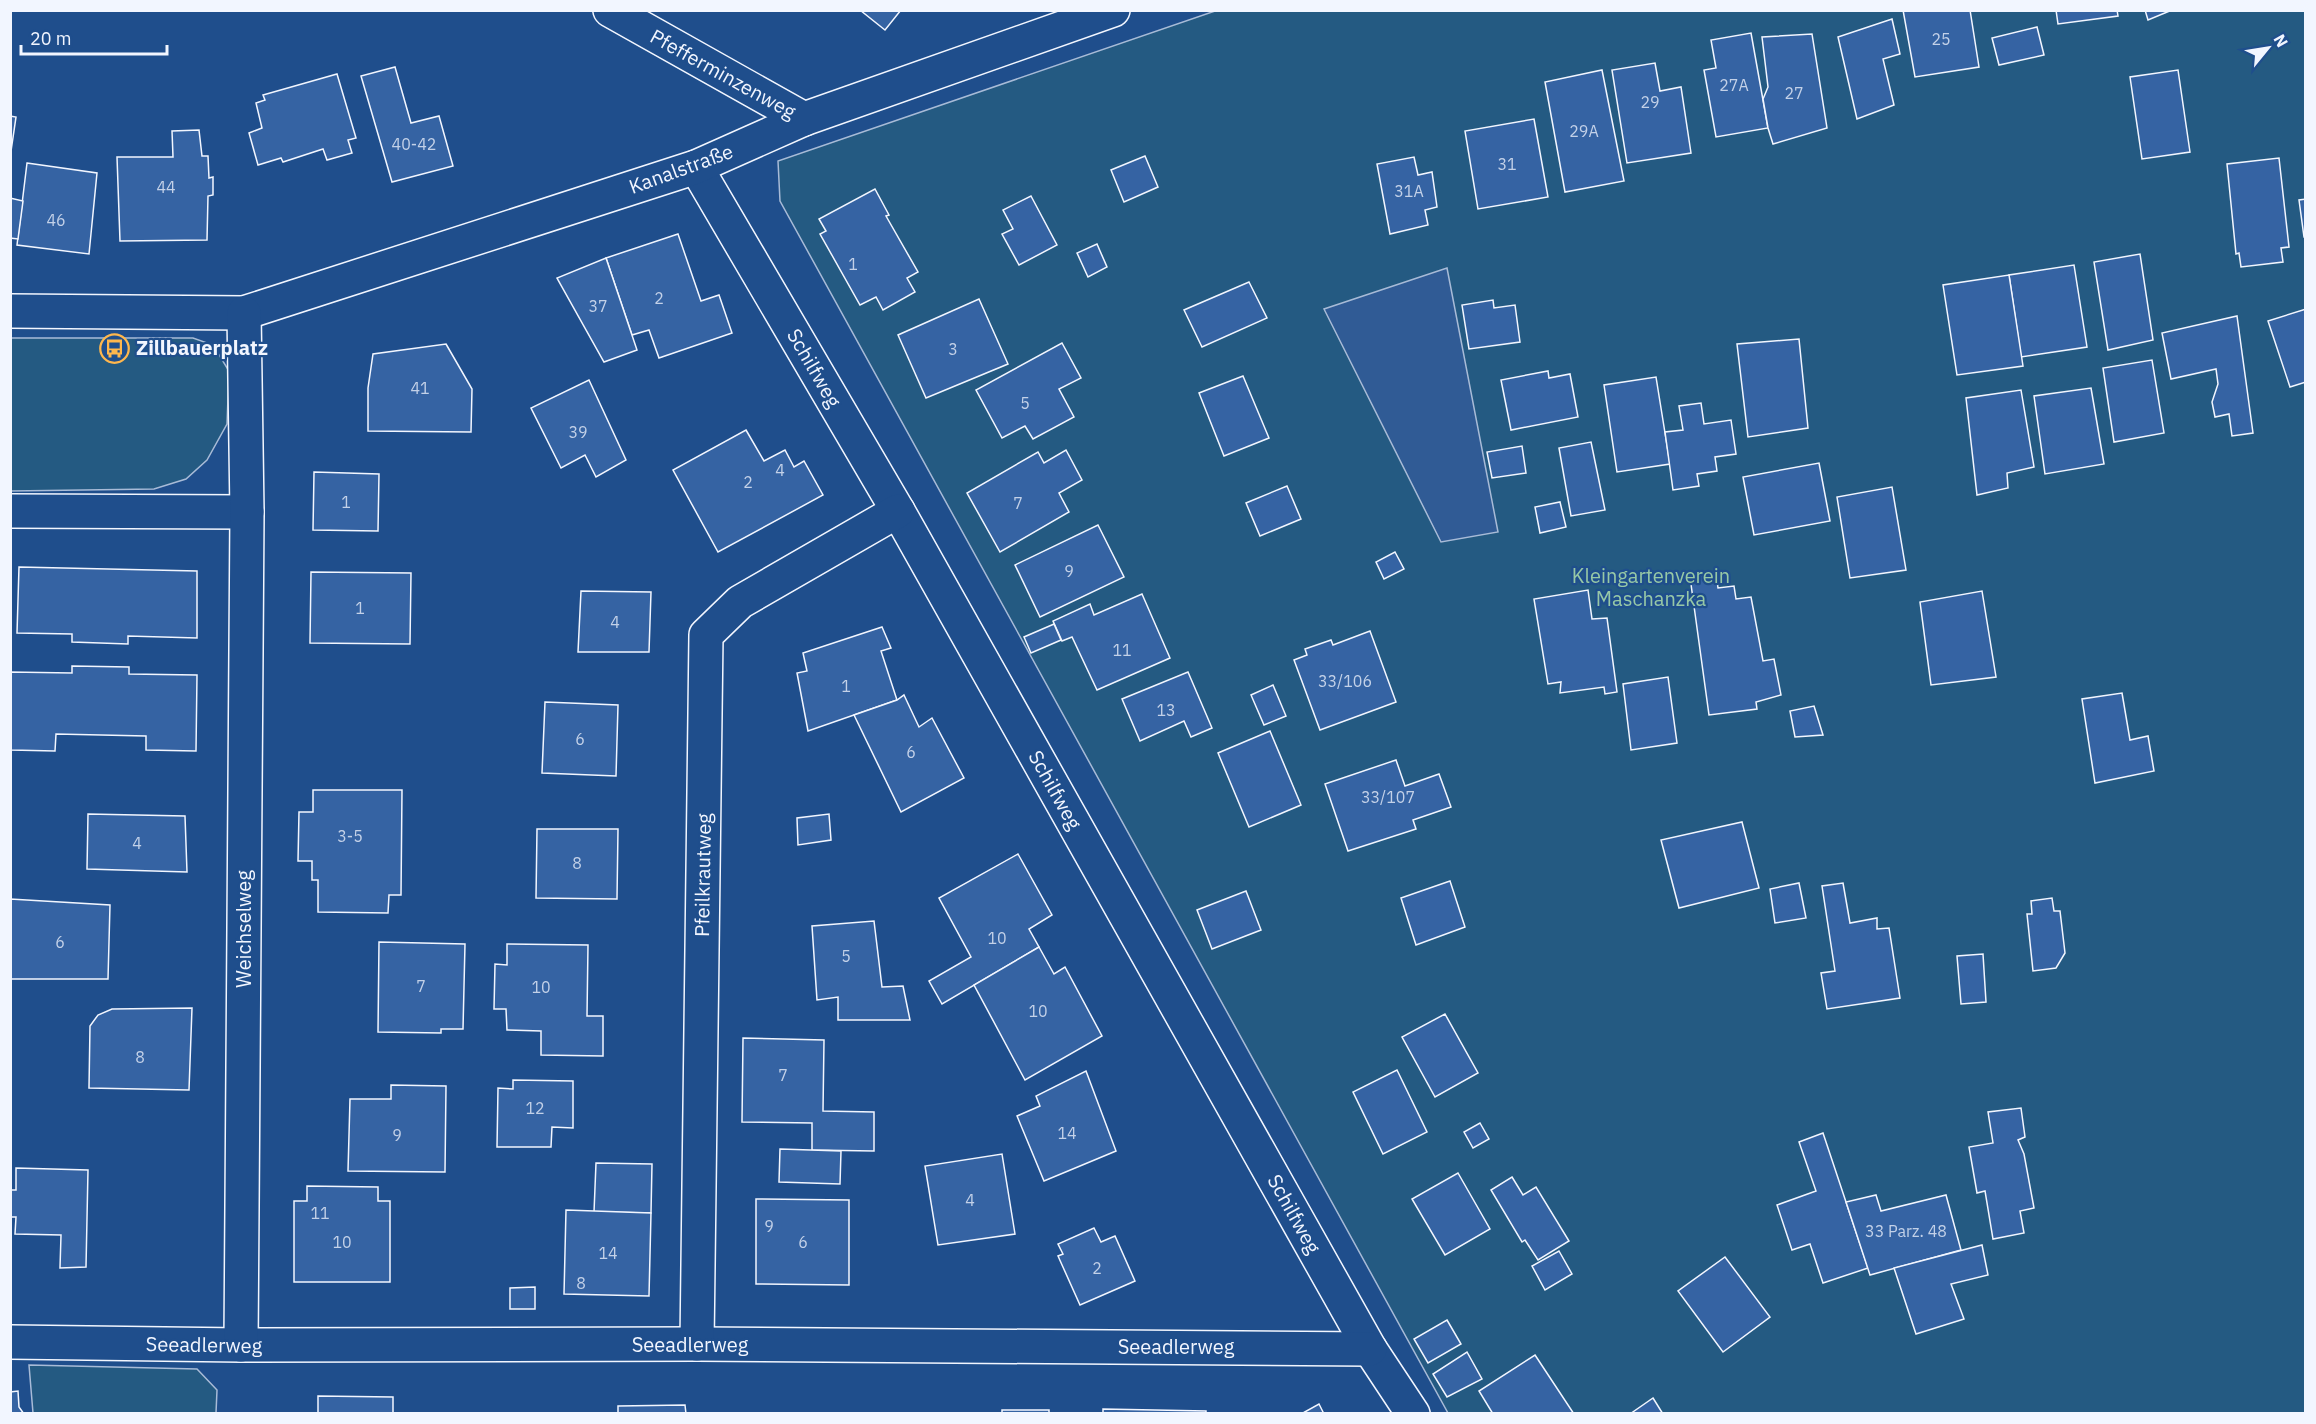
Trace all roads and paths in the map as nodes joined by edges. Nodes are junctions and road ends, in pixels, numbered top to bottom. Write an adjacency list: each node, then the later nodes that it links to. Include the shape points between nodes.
1 (610, 10): 3 (street, Pfefferminzenweg)
2 (1113, 10): 3 (street, Kanalstraße)
3 (804, 119): 4 (street, Kanalstraße)
4 (696, 167): 6 (street, Kanalstraße); 8 (street, Schilfweg)
5 (10, 311): 6 (street)
6 (244, 313): 9 (street)
7 (10, 511): 9 (street)
8 (898, 511): 11 (street, Pfeilkrautweg, via 740,602 706,634); 13 (street, Schilfweg)
9 (247, 512): 12 (street, Weichselweg)
10 (10, 1342): 12 (street, Seeadlerweg)
11 (697, 1344): 12 (street, Seeadlerweg); 13 (street, Seeadlerweg)
12 (242, 1345)
13 (1370, 1349): 14 (street, Schilfweg)
14 (1413, 1413)

